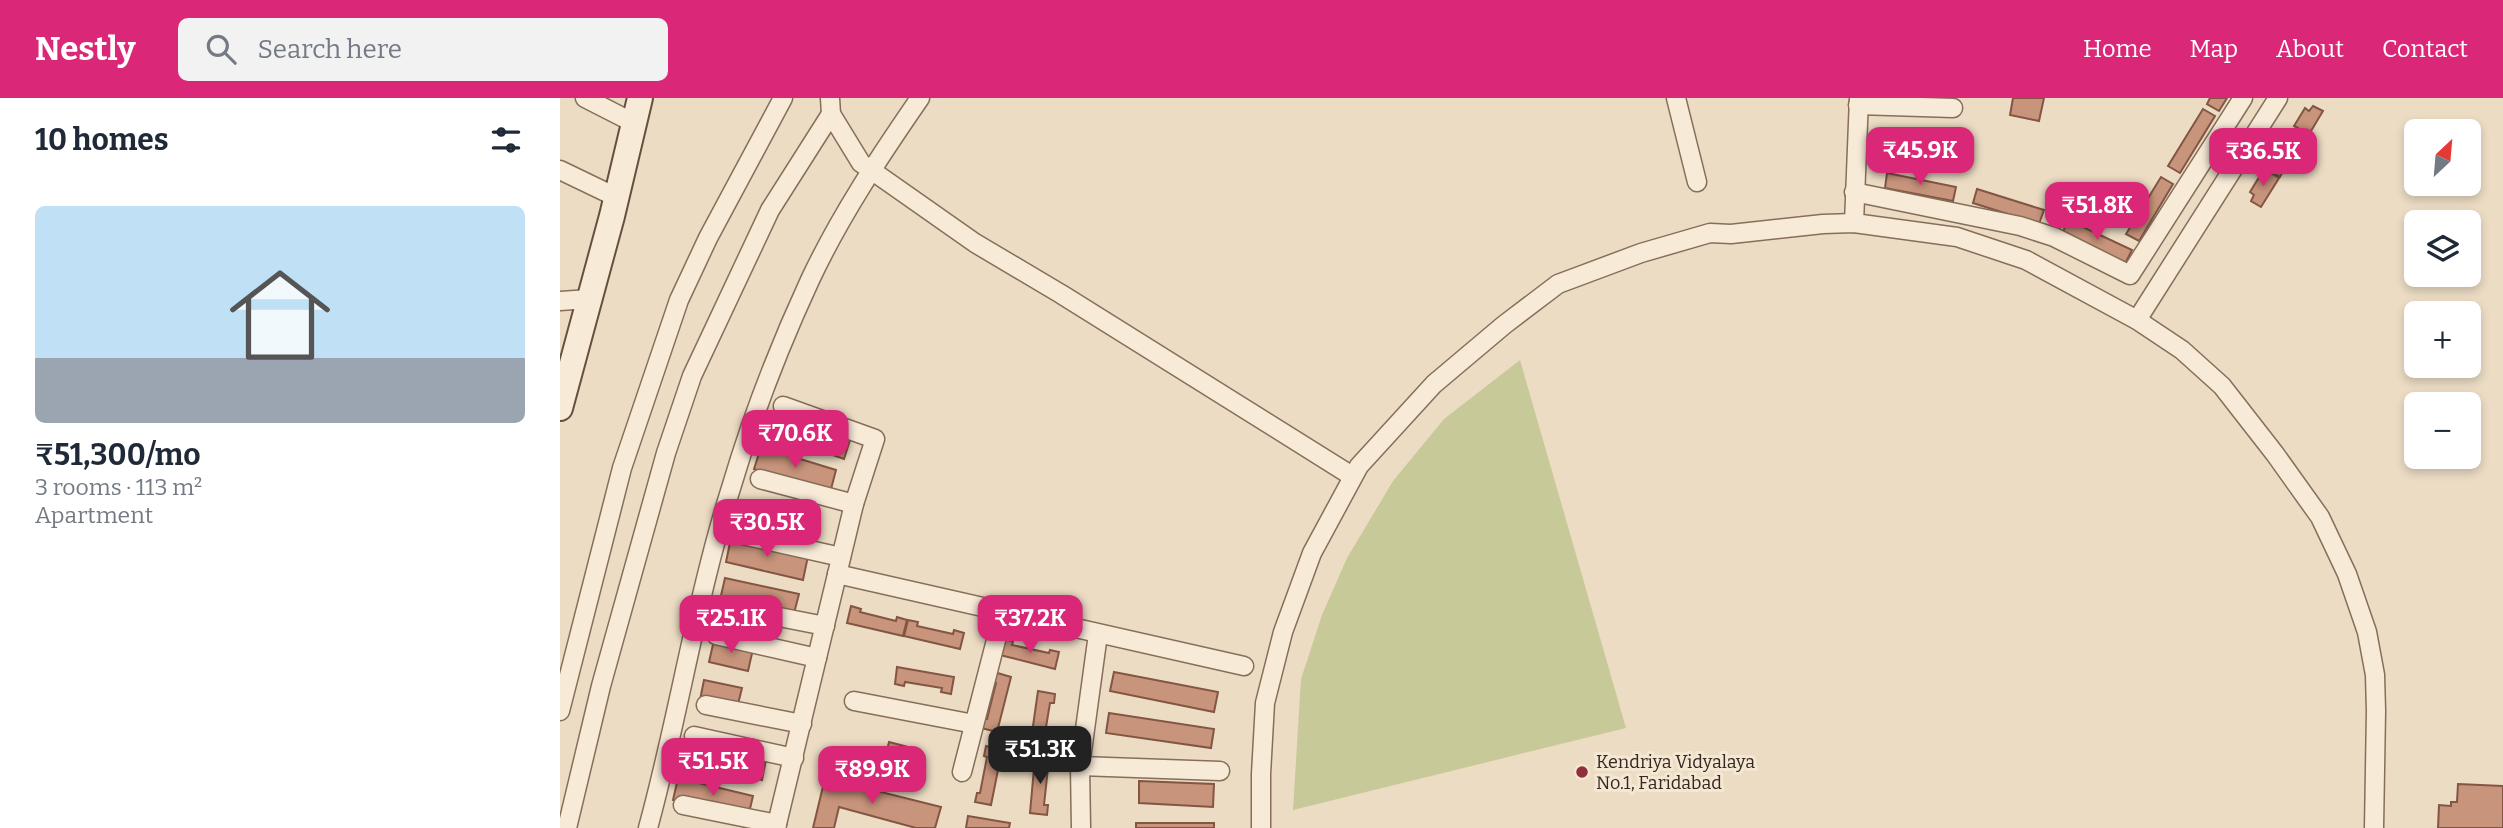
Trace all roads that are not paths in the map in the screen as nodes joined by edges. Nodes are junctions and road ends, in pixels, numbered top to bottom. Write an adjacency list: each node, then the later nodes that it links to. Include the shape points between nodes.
1 (585, 98): 11 (street)
2 (640, 98): 11 (street)
3 (783, 98): 37 (street, via 679,300 622,468)
4 (920, 98): 13 (street)
5 (1676, 98): 14 (street)
6 (2243, 98): 15 (street, via 2130,275 2054,237 2020,226)
7 (2278, 98): 20 (street)
8 (1859, 102): 10 (street); 15 (street)
9 (831, 106): 13 (street, via 861,163); 47 (street, via 770,210 692,376 601,686)
10 (1953, 108)
11 (634, 123): 16 (street)
12 (560, 170): 16 (street)
13 (871, 170): 23 (street, via 975,243); 48 (street, via 811,278 766,384 735,475)
14 (1697, 182)
15 (1854, 192): 17 (street)
16 (616, 197): 18 (street)
17 (1854, 223): 20 (street, via 1957,237 2026,260); 23 (street, via 1710,233 1558,284 1434,384)
18 (589, 299): 19 (street); 22 (street)
19 (560, 301)
20 (2137, 320): 51 (street, via 2182,350 2222,386 2320,517 2347,574 2367,632 2375,675)
21 (782, 406): 25 (street, via 875,439)
22 (560, 408)
23 (1352, 476): 50 (street, via 1312,553 1283,632 1265,703)
24 (761, 479): 25 (street)
25 (854, 504): 27 (street)
26 (743, 535): 27 (street)
27 (839, 566): 29 (street); 30 (street)
28 (723, 606): 30 (street)
29 (1003, 612): 31 (street); 39 (street)
30 (825, 626): 33 (street)
31 (1098, 634): 34 (street); 42 (street)
32 (716, 635): 33 (street)
33 (817, 658): 38 (street)
34 (1244, 666)
35 (854, 701): 39 (street)
36 (706, 705): 38 (street)
37 (560, 711)
38 (802, 724): 41 (street)
39 (975, 724): 44 (street)
40 (694, 736): 41 (street)
41 (794, 758): 46 (street)
42 (1080, 766): 43 (street); 49 (street)
43 (1220, 771)
44 (962, 772)
45 (683, 805): 46 (street)
46 (776, 826)
47 (567, 828)
48 (648, 828)
49 (1081, 828)
50 (1261, 828)
51 (2374, 828)

